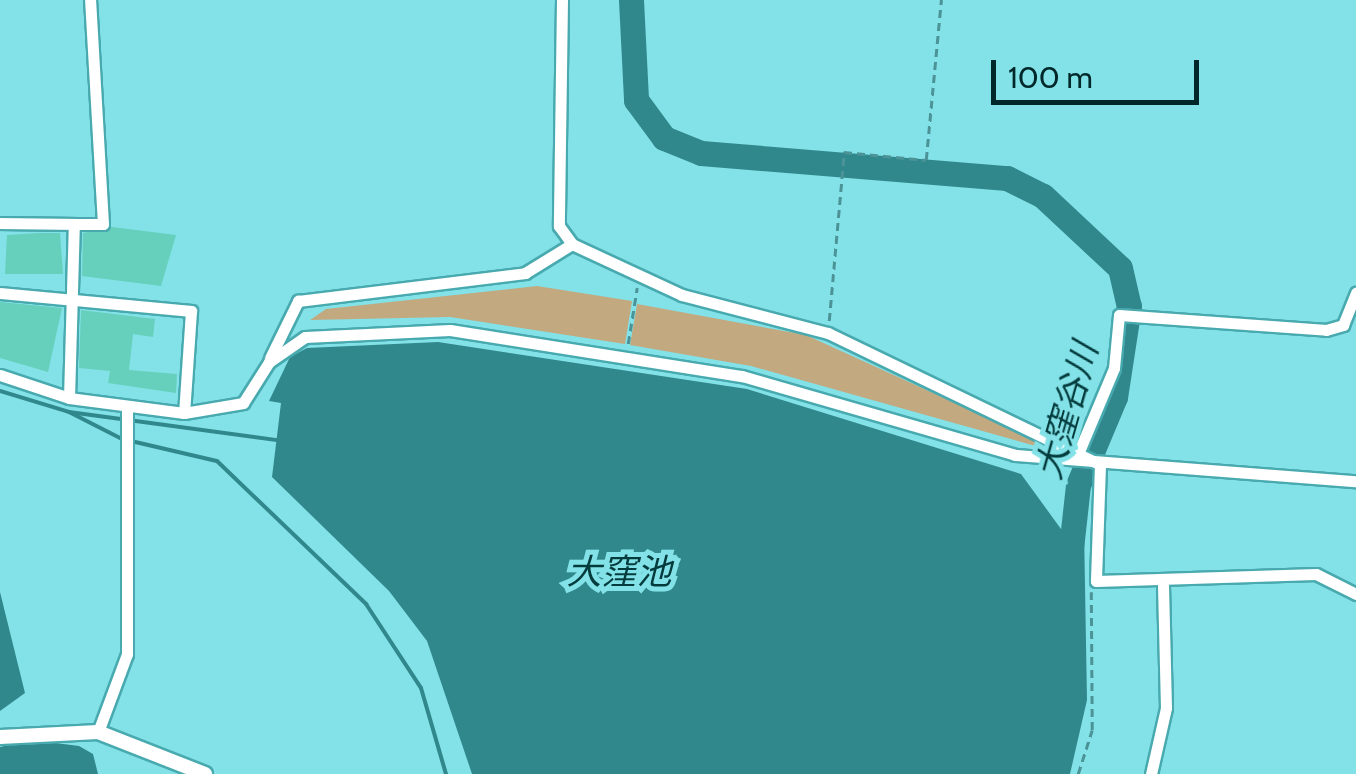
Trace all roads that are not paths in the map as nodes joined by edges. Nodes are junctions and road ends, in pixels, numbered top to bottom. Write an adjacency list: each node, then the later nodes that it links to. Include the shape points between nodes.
1 (90, 0): 4 (street, via 103,224)
2 (562, 0): 5 (street, via 559,226)
3 (0, 223): 4 (street)
4 (74, 224): 8 (street)
5 (572, 244): 9 (street, via 525,273 298,300); 14 (street, via 682,295 828,333)
6 (0, 293): 8 (street)
7 (1356, 294): 14 (street, via 1343,324 1326,330 1130,316)
8 (69, 299): 11 (street); 13 (street, via 191,311)
9 (268, 362): 13 (street, via 243,403); 14 (street, via 288,343 325,333 450,330 742,376 1015,455)
10 (0, 375): 11 (street)
11 (69, 398): 12 (street)
12 (126, 410): 13 (street); 18 (street, via 126,654)
13 (184, 413)
14 (1090, 459): 15 (street); 16 (street, via 1096,581)
15 (1356, 480)
16 (1164, 585): 17 (street, via 1316,574); 21 (street, via 1166,708)
17 (1356, 594)
18 (98, 732): 19 (street); 20 (street)
19 (0, 737)
20 (205, 774)
21 (1151, 774)

